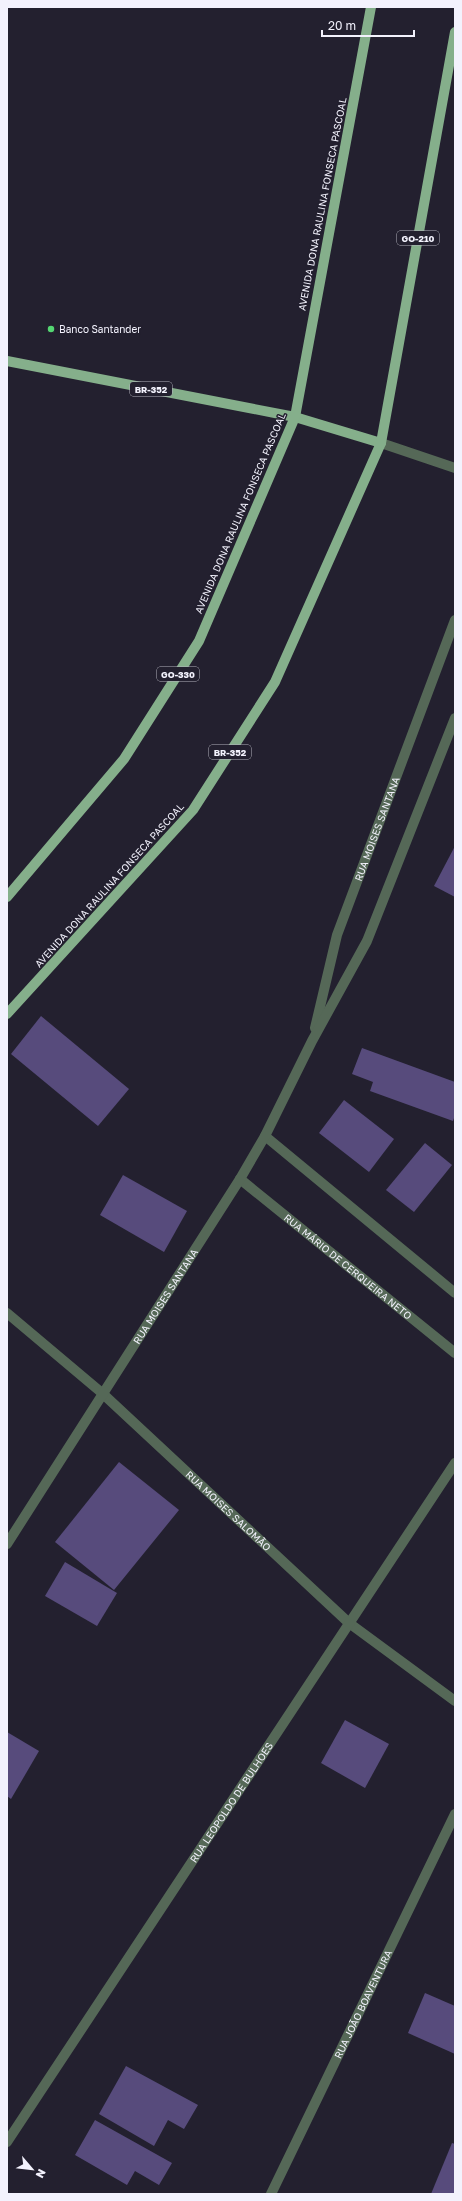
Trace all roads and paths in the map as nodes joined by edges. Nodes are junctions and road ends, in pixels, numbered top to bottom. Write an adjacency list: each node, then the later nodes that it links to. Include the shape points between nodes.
1 (371, 7): 4 (main road, AVENIDA DONA RAULINA FONSECA PASCOAL)
2 (455, 32): 5 (main road, GO-210)
3 (7, 361): 4 (main road, BR-352)
4 (295, 417): 5 (main road, BR-352); 9 (main road, AVENIDA DONA RAULINA FONSECA PASCOAL / GO-330, via 199,641 124,759)
5 (381, 443): 6 (street); 10 (main road, AVENIDA DONA RAULINA FONSECA PASCOAL / BR-352, via 275,682 193,810)
6 (455, 468)
7 (455, 620): 11 (street, RUA MOISES SANTANA, via 337,935)
8 (455, 718): 11 (street, RUA MOISES SANTANA, via 367,941)
9 (7, 897)
10 (7, 1014)
11 (312, 1041): 12 (street, RUA MOISES SANTANA)
12 (265, 1136): 13 (street, RUA MOISES SANTANA); 14 (street)
13 (240, 1179): 16 (street, RUA MÁRIO DE CERQUEIRA NETO); 17 (street, RUA MOISES SANTANA)
14 (455, 1293)
15 (7, 1313): 17 (street, RUA MOISES SALOMÃO)
16 (455, 1353)
17 (102, 1393): 19 (street, RUA MOISES SANTANA); 20 (street, RUA MOISES SALOMÃO)
18 (455, 1463): 20 (street, RUA LEOPOLDO DE BULHOES)
19 (7, 1544)
20 (349, 1624): 21 (street, RUA MOISES SALOMÃO); 23 (street, RUA LEOPOLDO DE BULHOES)
21 (455, 1701)
22 (455, 1814): 24 (street, RUA JOÃO BOAVENTURA)
23 (7, 2142)
24 (271, 2194)

